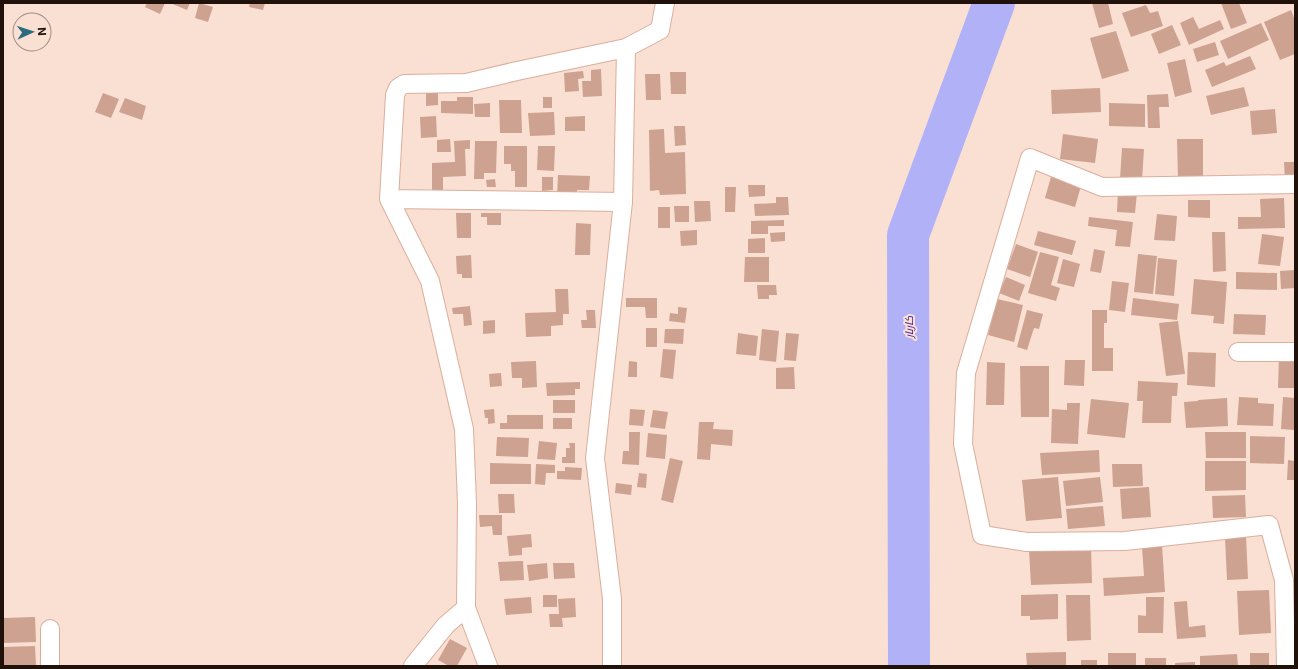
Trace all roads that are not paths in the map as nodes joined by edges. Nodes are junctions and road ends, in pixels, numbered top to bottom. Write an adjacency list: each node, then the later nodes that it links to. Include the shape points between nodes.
1 (665, 3): 2 (street, via 660,30)
2 (626, 48): 4 (street, via 466,83 404,84 398,88 395,95); 5 (street)
3 (1295, 184): 8 (street, via 1102,187 1030,158 966,373 963,444 982,535 1027,542 1125,541 1269,525)
4 (389, 199): 5 (street); 9 (street, via 430,281 464,429 467,503)
5 (623, 202): 14 (street, via 595,458 612,599)
6 (1238, 352): 7 (street)
7 (1295, 352)
8 (1290, 580): 15 (street)
9 (466, 608): 12 (street, via 446,625); 13 (street)
10 (50, 629): 11 (street)
11 (50, 666)
12 (412, 666)
13 (488, 666)
14 (612, 666)
15 (1286, 666)

